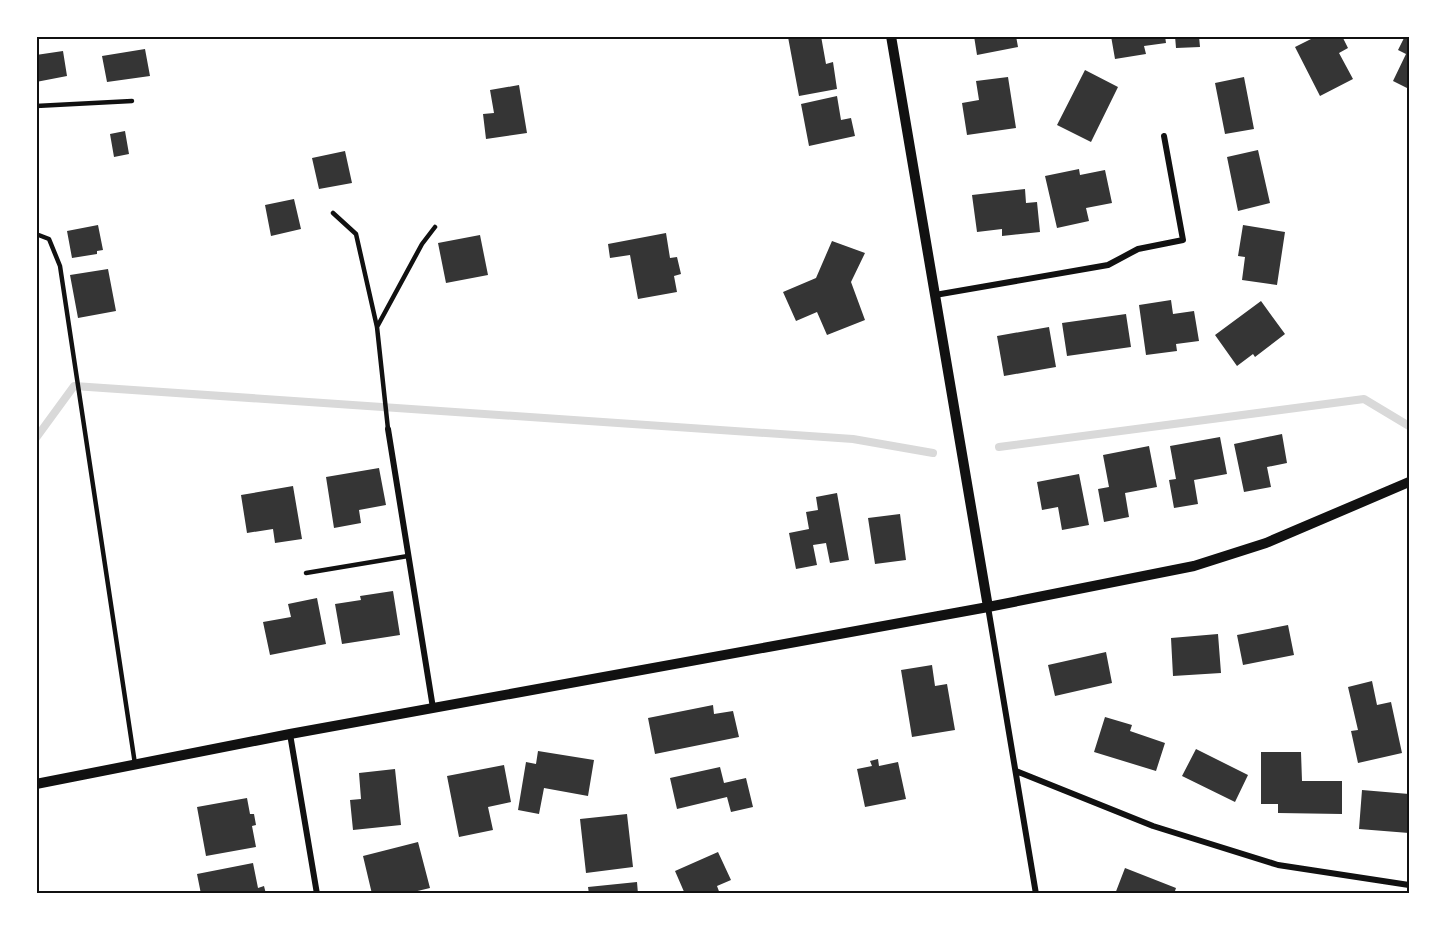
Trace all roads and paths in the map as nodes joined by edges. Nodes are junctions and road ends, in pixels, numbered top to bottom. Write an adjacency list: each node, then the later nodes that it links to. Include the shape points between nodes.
1 (891, 36): 8 (street)
2 (132, 101): 3 (lane)
3 (36, 106)
4 (1164, 136): 8 (street, via 1183,240 1138,249 1108,264)
5 (333, 213): 9 (lane, via 356,234)
6 (435, 227): 9 (lane)
7 (36, 234): 17 (lane, via 49,239 60,266)
8 (935, 295): 14 (street)
9 (377, 327): 10 (lane)
10 (388, 429): 12 (street)
11 (1409, 482): 14 (street, via 1266,543 1194,566)
12 (408, 556): 13 (lane); 15 (street)
13 (306, 573)
14 (988, 607): 15 (street); 18 (street)
15 (433, 708): 16 (street)
16 (290, 734): 17 (street); 21 (street)
17 (135, 764): 19 (street)
18 (1016, 771): 20 (street, via 1154,826 1278,865); 22 (street)
19 (36, 784)
20 (1409, 885)
21 (317, 894)
22 (1036, 894)

